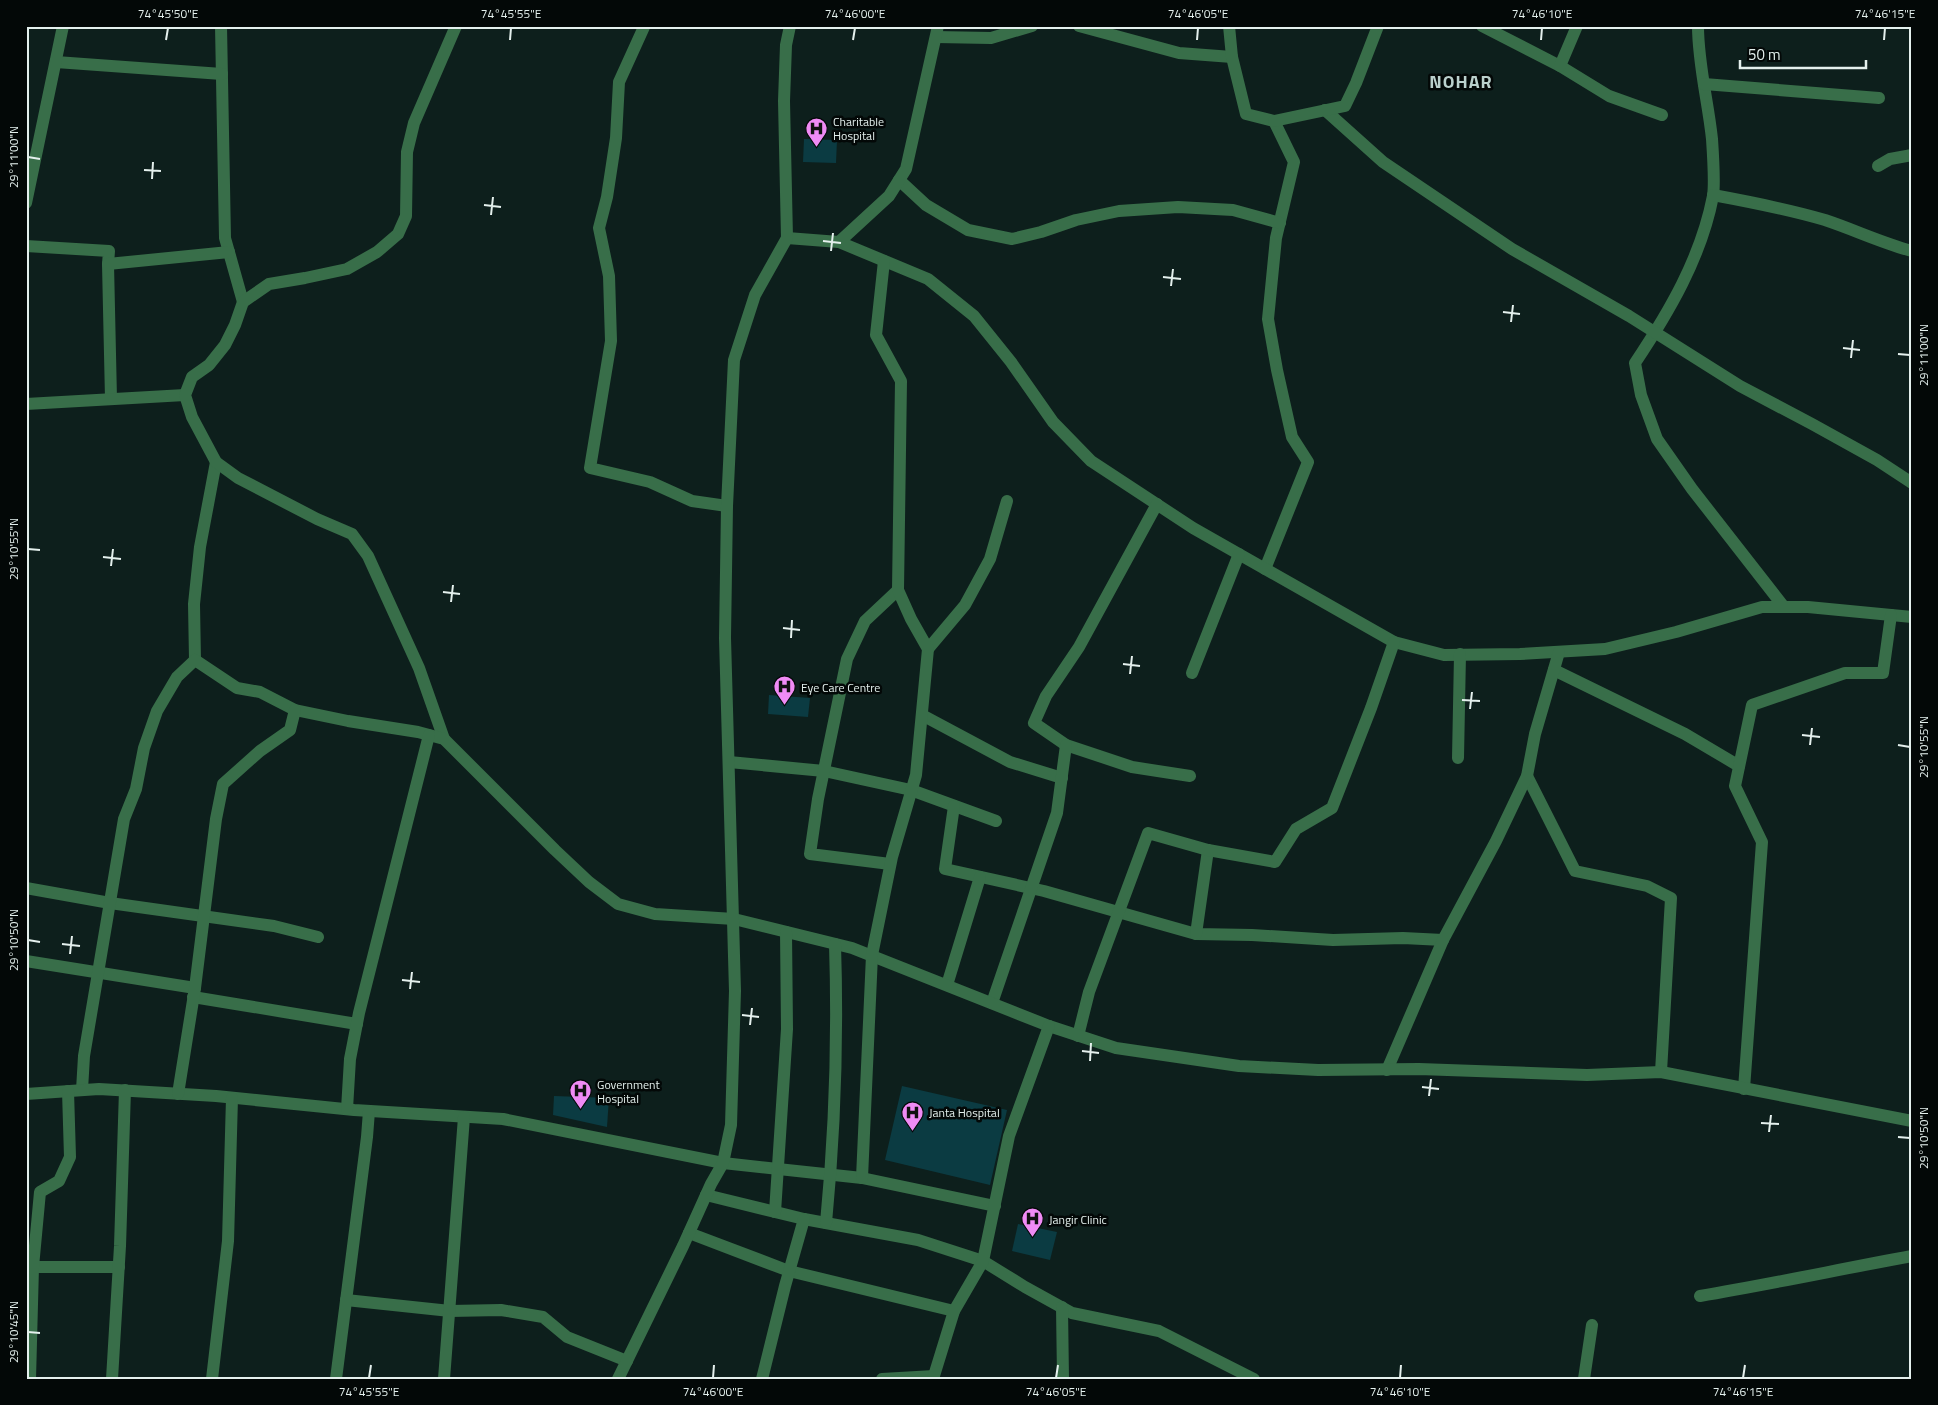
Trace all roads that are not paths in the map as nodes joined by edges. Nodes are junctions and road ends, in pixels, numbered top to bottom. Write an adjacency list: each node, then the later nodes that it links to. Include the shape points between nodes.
1 (63, 26): 16 (street)
2 (221, 26): 18 (street)
3 (456, 26): 37 (street, via 414,123 406,152 406,216 398,234 377,252 347,268 268,284)
4 (643, 26): 46 (street, via 619,82 616,138 599,228 609,276 611,341 590,468 650,482 692,501)
5 (790, 26): 30 (street, via 784,101)
6 (1032, 26): 14 (street, via 991,38)
7 (1079, 26): 15 (street, via 1179,53)
8 (1229, 26): 15 (street)
9 (1378, 26): 21 (street, via 1345,106)
10 (1482, 26): 13 (street)
11 (1577, 26): 17 (street)
12 (1698, 26): 19 (street)
13 (1496, 30): 17 (street)
14 (937, 32): 26 (street, via 906,170)
15 (1232, 57): 23 (street, via 1246,114)
16 (56, 62): 18 (street); 28 (street)
17 (1560, 66): 22 (street, via 1609,96)
18 (222, 74): 34 (street, via 225,238)
19 (1704, 84): 20 (street); 27 (street, via 1712,140)
20 (1879, 98)
21 (1325, 110): 23 (street); 38 (street, via 1391,168 1512,249)
22 (1662, 115)
23 (1274, 121): 29 (street, via 1294,162)
24 (1912, 155): 25 (street, via 1890,159)
25 (1878, 166)
26 (899, 180): 29 (street, via 926,205 968,230 1012,239 1119,211 1178,207 1233,210); 31 (street, via 889,196)
27 (1713, 194): 33 (street, via 1783,208); 38 (street, via 1696,258)
28 (26, 203)
29 (1280, 223): 48 (street, via 1268,319 1292,437 1308,462)
30 (787, 238): 31 (street); 46 (street, via 756,295 734,360)
31 (839, 242): 35 (street)
32 (26, 246): 36 (street, via 110,251)
33 (1912, 251)
34 (229, 252): 36 (street); 37 (street)
35 (884, 261): 45 (street, via 928,280 974,316 1053,422 1092,461); 49 (street, via 876,335 900,380)
36 (108, 264): 40 (street)
37 (243, 302): 39 (street, via 225,345 209,365 192,377)
38 (1655, 333): 43 (street, via 1740,386 1877,460); 50 (street, via 1634,363 1641,395 1657,439)
39 (185, 395): 40 (street); 42 (street, via 192,417)
40 (111, 399): 41 (street)
41 (26, 404)
42 (216, 462): 57 (street, via 200,547 194,604); 63 (street, via 238,478 352,534 368,556 419,668)
43 (1912, 483)
44 (1007, 500): 54 (street, via 990,559 965,605)
45 (1157, 504): 47 (street); 64 (street, via 1079,647 1046,696 1034,723)
46 (727, 506): 66 (street, via 725,638)
47 (1239, 554): 48 (street); 59 (street)
48 (1265, 569): 53 (street)
49 (898, 590): 54 (street); 68 (street, via 865,621 848,659)
50 (1784, 607): 51 (street); 55 (street, via 1762,607 1605,649)
51 (1891, 615): 52 (street); 67 (street, via 1883,673 1845,673 1752,705)
52 (1912, 617)
53 (1394, 642): 56 (street, via 1444,655); 75 (street, via 1332,808 1296,829 1275,862)
54 (928, 649): 61 (street)
55 (1559, 652): 56 (street); 58 (street)
56 (1460, 654): 65 (street)
57 (195, 660): 60 (street, via 237,688 260,692); 80 (street, via 177,677 157,711 144,748 136,789 124,819)
58 (1554, 670): 67 (street, via 1685,734); 70 (street, via 1535,734)
59 (1192, 673)
60 (295, 710): 62 (street); 82 (street, via 290,730 223,784)
61 (922, 715): 71 (street, via 1010,762); 72 (street, via 916,774)
62 (429, 736): 63 (street); 95 (street)
63 (444, 739): 83 (street, via 555,850 618,904 656,914)
64 (1066, 745): 69 (street, via 1132,767); 71 (street)
65 (1458, 758)
66 (729, 762): 68 (street); 83 (street)
67 (1739, 766): 100 (street, via 1735,786 1762,842)
68 (824, 770): 72 (street); 76 (street, via 810,854)
69 (1190, 776)
70 (1527, 776): 87 (street); 99 (street, via 1575,871 1648,886 1671,898)
71 (1062, 778): 79 (street, via 1057,813)
72 (911, 790): 73 (street); 76 (street)
73 (954, 806): 74 (street); 77 (street, via 945,869)
74 (996, 821)
75 (1208, 850): 81 (street, via 1148,833); 85 (street)
76 (890, 864): 89 (street)
77 (980, 877): 79 (street); 92 (street)
78 (26, 888): 80 (street)
79 (1031, 888): 81 (street); 94 (street)
80 (110, 904): 82 (street); 91 (street)
81 (1117, 913): 85 (street); 97 (street, via 1089,992)
82 (204, 916): 86 (street, via 274,926); 93 (street)
83 (734, 919): 84 (street); 111 (street, via 736,991 730,1125)
84 (786, 932): 88 (street); 112 (street, via 787,1028)
85 (1196, 934): 87 (street, via 1332,940)
86 (318, 937)
87 (1443, 940): 98 (street)
88 (835, 944): 89 (street); 113 (street, via 837,1019)
89 (872, 955): 92 (street); 114 (street)
90 (26, 961): 91 (street)
91 (98, 972): 93 (street); 101 (street, via 84,1056)
92 (947, 985): 94 (street)
93 (194, 992): 95 (street); 105 (street)
94 (992, 1003): 96 (street)
95 (357, 1024): 107 (street, via 350,1059)
96 (1049, 1026): 97 (street); 116 (street, via 1009,1136)
97 (1078, 1036): 98 (street, via 1116,1048 1239,1066)
98 (1387, 1070): 99 (street, via 1587,1074)
99 (1661, 1072): 100 (street)
100 (1744, 1089): 110 (street)
101 (82, 1090): 102 (street); 103 (street)
102 (125, 1090): 105 (street); 124 (street)
103 (68, 1091): 104 (street); 123 (street, via 70,1158 59,1181 40,1192)
104 (26, 1094)
105 (178, 1094): 106 (street)
106 (232, 1098): 107 (street); 137 (street, via 228,1241)
107 (347, 1109): 108 (street)
108 (369, 1110): 109 (street); 127 (street)
109 (464, 1117): 111 (street, via 503,1119); 129 (street)
110 (1912, 1121)
111 (722, 1164): 112 (street); 115 (street)
112 (778, 1170): 113 (street); 117 (street)
113 (831, 1175): 114 (street); 119 (street)
114 (862, 1178): 116 (street)
115 (706, 1195): 117 (street); 120 (street)
116 (995, 1206): 122 (street)
117 (775, 1212): 118 (street)
118 (804, 1219): 119 (street); 125 (street)
119 (826, 1223): 122 (street, via 918,1240)
120 (689, 1233): 125 (street); 132 (street)
121 (1912, 1256): 126 (street)
122 (983, 1261): 128 (street); 130 (street)
123 (30, 1267): 124 (street); 135 (street)
124 (119, 1267): 136 (street)
125 (789, 1271): 130 (street); 140 (street)
126 (1700, 1296)
127 (346, 1300): 129 (street); 138 (street)
128 (1062, 1307): 142 (street); 143 (street, via 1072,1313 1158,1331)
129 (450, 1311): 132 (street, via 501,1310 543,1317 567,1337); 139 (street)
130 (954, 1311): 134 (street)
131 (1592, 1325): 144 (street)
132 (627, 1361): 133 (street)
133 (623, 1377)
134 (934, 1377): 141 (street)
135 (30, 1379)
136 (112, 1379)
137 (212, 1379)
138 (336, 1379)
139 (444, 1379)
140 (762, 1379)
141 (882, 1379)
142 (1063, 1379)
143 (1254, 1379)
144 (1584, 1379)

